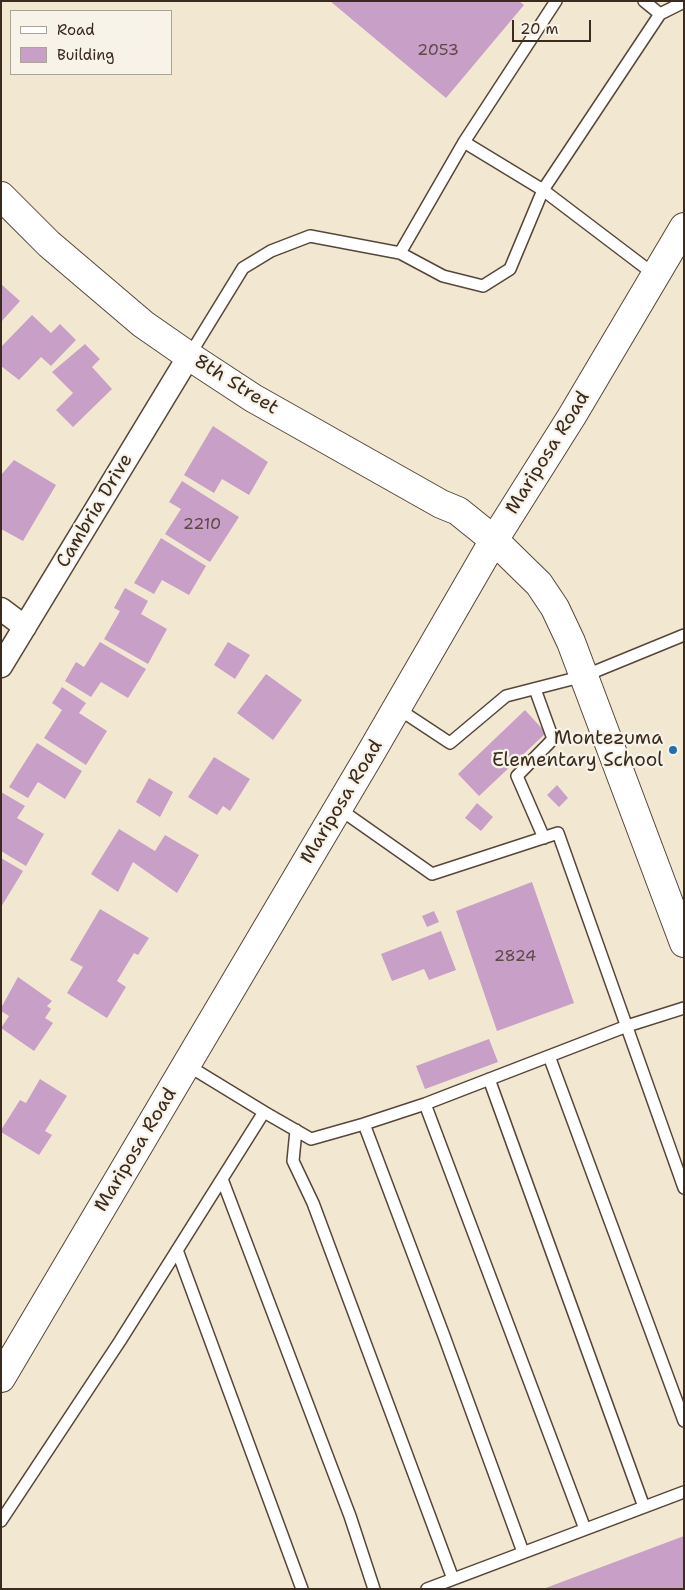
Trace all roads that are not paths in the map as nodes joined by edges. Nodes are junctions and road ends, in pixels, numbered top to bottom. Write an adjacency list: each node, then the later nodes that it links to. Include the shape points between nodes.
1 (556, 1): 5 (lane)
2 (644, 1): 4 (lane)
3 (684, 2): 4 (lane)
4 (660, 14): 6 (lane)
5 (464, 142): 6 (lane); 9 (lane)
6 (543, 190): 9 (lane, via 510,269 483,286 443,276); 10 (lane)
7 (1, 196): 11 (main road, 8th Street, via 49,244 143,324)
8 (684, 226): 10 (main road, Mariposa Road)
9 (400, 252): 11 (lane, via 310,236 271,251 243,268)
10 (655, 275): 12 (main road, Mariposa Road)
11 (189, 356): 12 (main road, 8th Street, via 253,398 432,500 458,511); 14 (street, Cambria Drive)
12 (494, 540): 17 (main road, 8th Street, via 539,584 555,608); 19 (main road, Mariposa Road)
13 (1, 609): 14 (street)
14 (25, 627): 16 (street, Cambria Drive)
15 (684, 635): 17 (lane)
16 (1, 666)
17 (584, 676): 18 (lane); 22 (main road, 8th Street)
18 (535, 689): 19 (lane, via 506,696 450,743); 21 (lane, via 553,739 518,776)
19 (397, 708): 20 (main road, Mariposa Road)
20 (338, 808): 21 (lane, via 432,874); 26 (main road, Mariposa Road)
21 (544, 838): 24 (lane, via 558,833)
22 (684, 943)
23 (684, 1008): 24 (lane)
24 (627, 1026): 25 (lane); 33 (lane)
25 (549, 1056): 27 (lane); 36 (lane)
26 (186, 1065): 29 (lane); 35 (main road, Mariposa Road)
27 (489, 1079): 28 (lane); 38 (lane)
28 (425, 1104): 30 (lane); 40 (lane)
29 (264, 1112): 31 (lane); 32 (lane)
30 (364, 1124): 31 (lane, via 311,1139); 41 (lane)
31 (296, 1130): 42 (lane, via 293,1161 313,1203)
32 (222, 1179): 34 (lane); 44 (lane, via 350,1516)
33 (684, 1188)
34 (177, 1250): 39 (lane); 43 (lane)
35 (1, 1378)
36 (684, 1420)
37 (684, 1492): 38 (lane)
38 (644, 1507): 40 (lane)
39 (1, 1521)
40 (585, 1529): 41 (lane)
41 (523, 1552): 42 (lane)
42 (453, 1579): 45 (lane)
43 (302, 1589)
44 (374, 1589)
45 (426, 1589)

